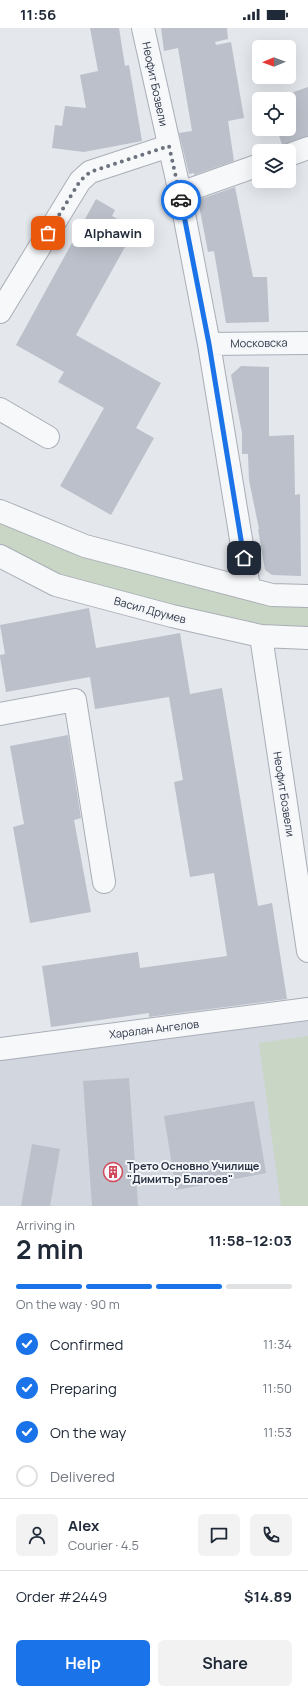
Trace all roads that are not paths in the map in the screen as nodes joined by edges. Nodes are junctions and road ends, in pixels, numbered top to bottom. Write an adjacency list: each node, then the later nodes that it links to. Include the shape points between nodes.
1 (144, 28): 2 (street, Неофит Бозвели)
2 (169, 146): 6 (street, Неофит Бозвели); 7 (street, via 90,172 80,181)
3 (308, 148): 4 (street)
4 (296, 152)
5 (252, 167): 6 (street)
6 (180, 193): 9 (street, Неофит Бозвели)
7 (0, 312)
8 (308, 343): 9 (street, Московска)
9 (209, 344): 14 (street, Неофит Бозвели)
10 (0, 410): 11 (street)
11 (48, 437)
12 (0, 511): 14 (street, via 85,546)
13 (0, 556): 16 (street, Васил Друмев, via 56,585 172,616)
14 (249, 588): 15 (street, via 272,595)
15 (308, 596)
16 (261, 636): 17 (street, Васил Друмев); 20 (street, Неофит Бозвели)
17 (308, 638)
18 (0, 714): 19 (street, via 75,700)
19 (104, 882)
20 (308, 951)
21 (308, 1009): 22 (street, Харалан Ангелов)
22 (0, 1049)

